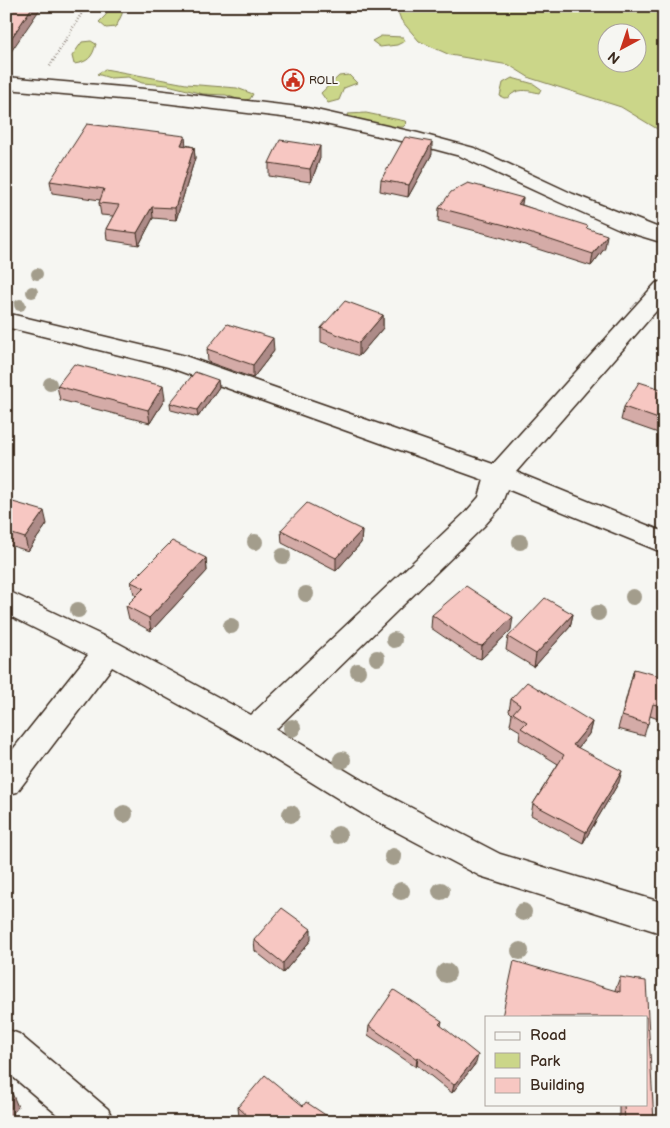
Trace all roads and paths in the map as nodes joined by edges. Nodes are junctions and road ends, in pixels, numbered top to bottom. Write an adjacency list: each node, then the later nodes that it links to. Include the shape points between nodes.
1 (86, 6): 3 (path)
2 (6, 82): 3 (street)
3 (38, 85): 4 (street, via 307,114 418,139 467,152 566,198)
4 (664, 237)
5 (664, 288): 7 (street)
6 (6, 320): 7 (street, via 174,361)
7 (498, 475): 8 (street); 11 (street, via 490,501 475,519)
8 (664, 543)
9 (6, 601): 10 (street)
10 (108, 651): 11 (street); 12 (street)
11 (254, 730): 13 (street, via 374,804 492,866)
12 (6, 782)
13 (664, 919)
14 (6, 1047): 15 (street)
15 (95, 1122)

